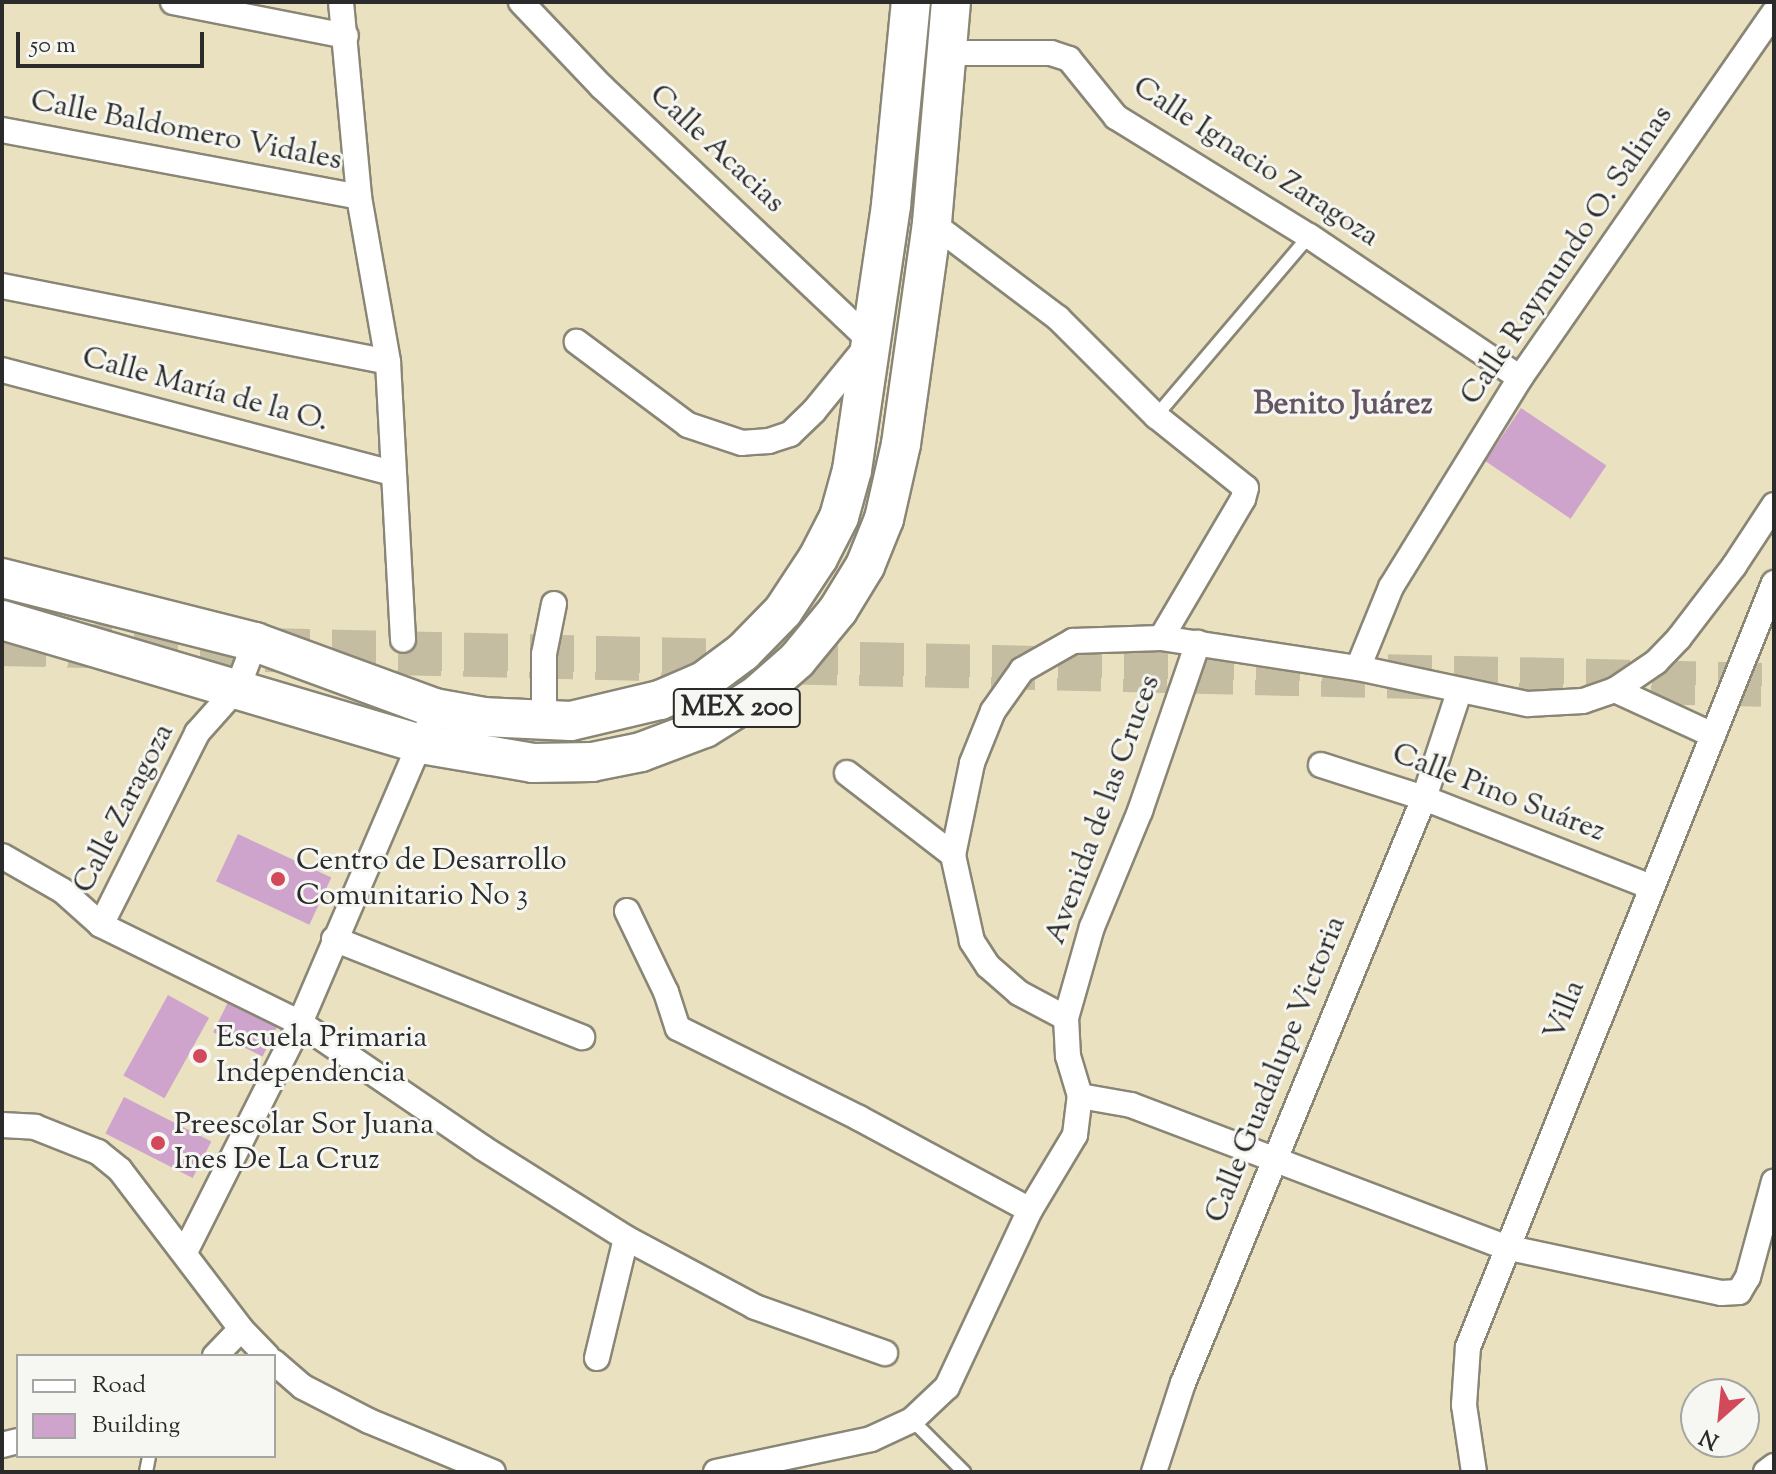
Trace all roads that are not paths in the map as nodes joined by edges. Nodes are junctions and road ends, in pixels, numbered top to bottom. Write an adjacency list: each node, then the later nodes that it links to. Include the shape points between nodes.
1 (173, 2): 7 (street)
2 (341, 2): 7 (street)
3 (521, 2): 14 (street, Calle Acacias, via 602,87)
4 (911, 2): 14 (main road, MEX 200)
5 (951, 2): 8 (main road, MEX 200)
6 (1774, 13): 18 (street, Calle Raymundo O. Salinas)
7 (346, 36): 10 (street)
8 (947, 53): 11 (main road, MEX 200); 12 (street, Calle Ignacio Zaragoza, via 1051,53 1069,59 1116,117)
9 (2, 130): 10 (street, Calle Baldomero Vidales)
10 (359, 197): 16 (street)
11 (932, 223): 19 (street, via 1058,318); 37 (main road, MEX 200, via 901,444 884,519 852,588 797,660 756,696 705,728 641,752 592,762 533,763)
12 (1309, 236): 18 (street, Calle Ignacio Zaragoza); 19 (lane)
13 (2, 286): 16 (street)
14 (871, 341): 15 (street, via 790,434 742,443 688,425); 35 (main road, MEX 200, via 852,470 839,517 783,611 743,652 704,681 616,713)
15 (577, 342)
16 (388, 362): 20 (street)
17 (2, 370): 20 (street, Calle María de la O.)
18 (1520, 378): 30 (street, Calle Raymundo O. Salinas, via 1391,587)
19 (1156, 416): 26 (street, via 1246,488)
20 (392, 473): 27 (street)
21 (1774, 505): 32 (street, via 1679,638 1656,662)
22 (2, 578): 28 (main road, MEX 200)
23 (1773, 590): 36 (street, Villa)
24 (554, 604): 35 (street, via 544,654)
25 (2, 620): 31 (main road, MEX 200)
26 (1161, 638): 29 (street); 41 (street, via 1073,641 1022,670 993,711 972,763)
27 (403, 640)
28 (255, 642): 31 (street, Calle Zaragoza); 34 (main road, MEX 200)
29 (1198, 643): 30 (street); 47 (street, Avenida de las Cruces, via 1140,811 1092,927)
30 (1358, 668): 33 (street)
31 (238, 687): 37 (main road, MEX 200); 45 (street, Calle Zaragoza, via 197,733)
32 (1615, 690): 33 (street, via 1583,701 1528,704); 36 (street)
33 (1459, 692): 40 (street, Calle Guadalupe Victoria)
34 (434, 708): 35 (main road, MEX 200); 37 (street)
35 (544, 721)
36 (1713, 735): 43 (street, Villa)
37 (421, 744): 46 (street)
38 (1321, 765): 40 (street, Calle Pino Suárez)
39 (847, 773): 41 (street)
40 (1424, 798): 43 (street, Calle Pino Suárez); 52 (street, Calle Guadalupe Victoria)
41 (953, 855): 47 (street, via 972,941 988,966 1019,993)
42 (2, 856): 45 (street, via 63,891)
43 (1651, 887): 56 (street, Villa)
44 (627, 911): 54 (street, via 678,1028)
45 (101, 925): 48 (street)
46 (334, 939): 48 (street); 49 (street)
47 (1066, 1018): 50 (street, Avenida de las Cruces, via 1068,1056)
48 (300, 1023): 55 (street); 57 (street)
49 (582, 1037)
50 (1080, 1096): 52 (street, via 1131,1105); 54 (street, Avenida de las Cruces, via 1075,1135)
51 (2, 1125): 57 (street, via 35,1127 98,1152 120,1170)
52 (1275, 1157): 56 (street); 70 (street, Calle Guadalupe Victoria, via 1183,1383)
53 (1774, 1181): 56 (street, via 1748,1277 1739,1292 1721,1293)
54 (1030, 1210): 64 (street, Avenida de las Cruces, via 947,1387)
55 (626, 1238): 59 (street, via 755,1307); 62 (street)
56 (1505, 1247): 71 (street, Villa, via 1468,1347 1464,1405)
57 (185, 1252): 58 (street)
58 (241, 1329): 60 (street); 61 (street)
59 (885, 1353)
60 (217, 1354)
61 (265, 1354)
62 (597, 1358)
63 (276, 1364): 65 (street, via 303,1387)
64 (912, 1420): 68 (street, Avenida de las Cruces, via 871,1439); 69 (lane)
65 (460, 1466): 67 (street)
66 (1774, 1466): 72 (street)
67 (493, 1472)
68 (716, 1472)
69 (964, 1472)
70 (1154, 1472)
71 (1474, 1472)
72 (1766, 1472)

